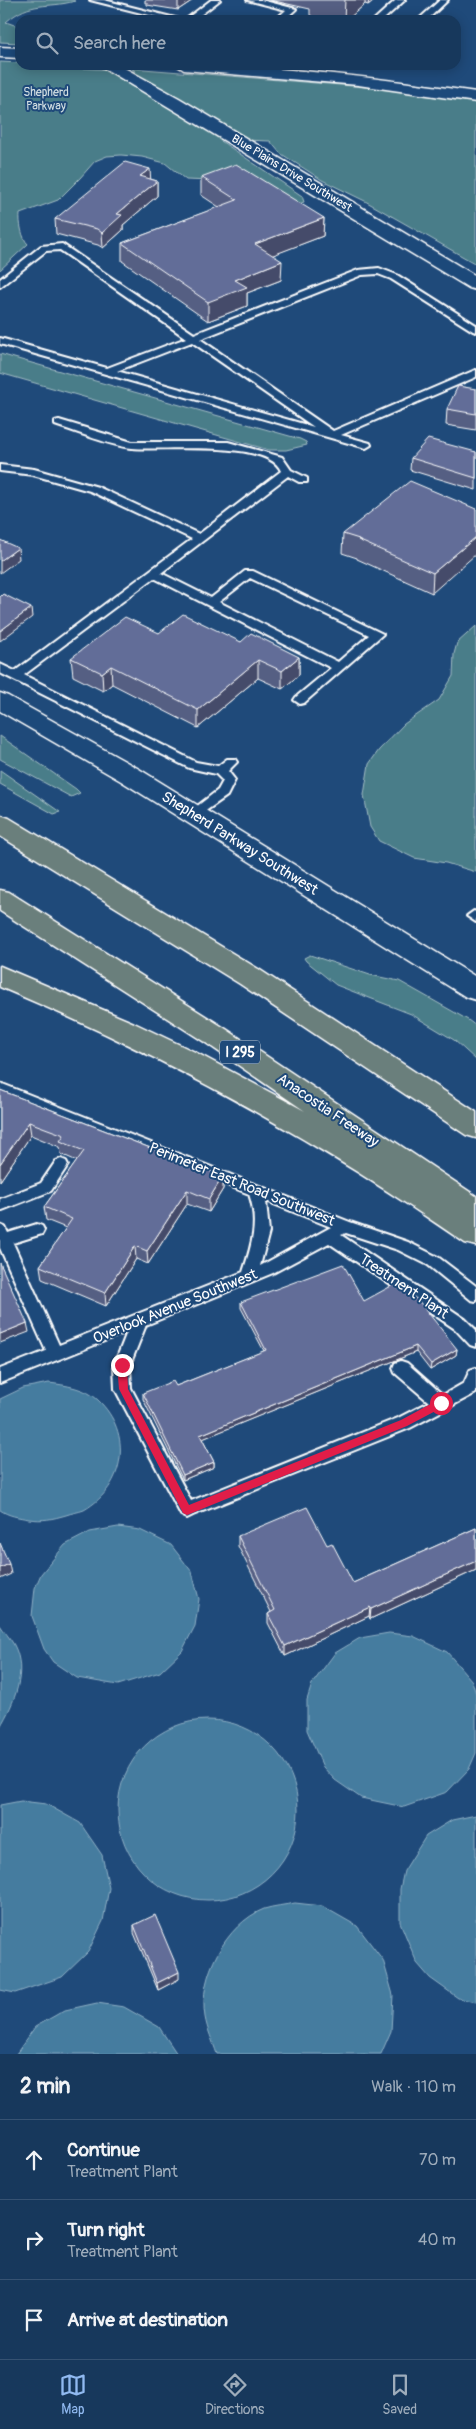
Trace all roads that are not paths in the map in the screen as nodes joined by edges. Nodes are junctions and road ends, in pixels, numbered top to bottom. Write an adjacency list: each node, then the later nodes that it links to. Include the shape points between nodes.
1 (94, 0): 6 (lane)
2 (216, 0): 8 (lane)
3 (251, 0): 9 (lane, via 292,9)
4 (401, 0): 10 (lane)
5 (444, 0): 11 (lane)
6 (114, 2): 7 (lane)
7 (161, 15)
8 (196, 15)
9 (285, 15)
10 (384, 15)
11 (428, 15)
12 (0, 52): 13 (street)
13 (15, 53)
14 (116, 70): 18 (street, Blue Plains Drive Southwest, via 165,96)
15 (263, 70): 16 (street, via 365,80)
16 (476, 97)
17 (0, 284): 20 (lane, via 44,248 62,247)
18 (476, 284)
19 (476, 329): 20 (lane, via 394,277 378,271 362,272)
20 (193, 340): 22 (lane); 31 (lane)
21 (0, 341): 22 (lane)
22 (107, 372): 31 (lane)
23 (476, 373): 25 (lane)
24 (436, 378): 25 (lane)
25 (448, 385): 27 (lane)
26 (399, 394): 27 (lane)
27 (410, 402): 29 (lane)
28 (360, 411): 29 (lane)
29 (371, 418): 31 (lane)
30 (59, 423): 34 (lane, via 131,445 228,445 278,459)
31 (332, 435): 32 (lane)
32 (366, 445)
33 (0, 468): 38 (lane, via 34,472 94,489)
34 (287, 472): 35 (lane); 36 (lane)
35 (303, 480)
36 (257, 495): 37 (lane); 38 (lane)
37 (270, 501)
38 (200, 538): 39 (lane)
39 (153, 573): 40 (lane); 43 (lane)
40 (211, 603): 41 (lane); 41 (lane, via 248,573 378,634)
41 (339, 667): 44 (lane)
42 (0, 668): 43 (lane)
43 (15, 676): 47 (lane, via 193,765)
44 (300, 700)
45 (0, 702): 48 (street, Shepherd Parkway Southwest, via 93,753)
46 (231, 762): 47 (lane)
47 (220, 771): 48 (lane, via 228,780 223,793)
48 (193, 814): 52 (street, Shepherd Parkway Southwest)
49 (0, 824): 53 (highway, via 193,941)
50 (0, 899): 60 (highway, Anacostia Freeway / I 295, via 216,1036)
51 (0, 976): 63 (highway, via 112,1023 221,1077 368,1162)
52 (476, 990)
53 (382, 1063): 55 (highway); 56 (highway)
54 (0, 1088): 58 (lane, Perimeter East Road Southwest)
55 (476, 1108)
56 (476, 1127)
57 (61, 1164): 59 (lane, via 46,1187)
58 (254, 1188): 61 (lane, Perimeter East Road Southwest); 66 (lane, via 264,1224 261,1244)
59 (0, 1205)
60 (476, 1212)
61 (345, 1226): 64 (lane, Overlook Avenue Southwest); 67 (lane, Perimeter East Road Southwest, via 403,1246 433,1261)
62 (38, 1230): 65 (lane)
63 (476, 1234)
64 (329, 1235): 66 (lane, Overlook Avenue Southwest, via 292,1257); 69 (lane, Treatment Plant, via 460,1324)
65 (2, 1236): 70 (lane)
66 (249, 1276): 68 (lane, Overlook Avenue Southwest)
67 (476, 1296)
68 (140, 1320): 70 (lane, Overlook Avenue Southwest); 74 (lane, via 122,1365 124,1389 187,1510 404,1423)
69 (476, 1340)
70 (56, 1354): 73 (lane, Overlook Avenue Southwest)
71 (401, 1368): 74 (lane)
72 (476, 1375): 74 (lane, via 470,1388)
73 (0, 1376)
74 (441, 1403)

